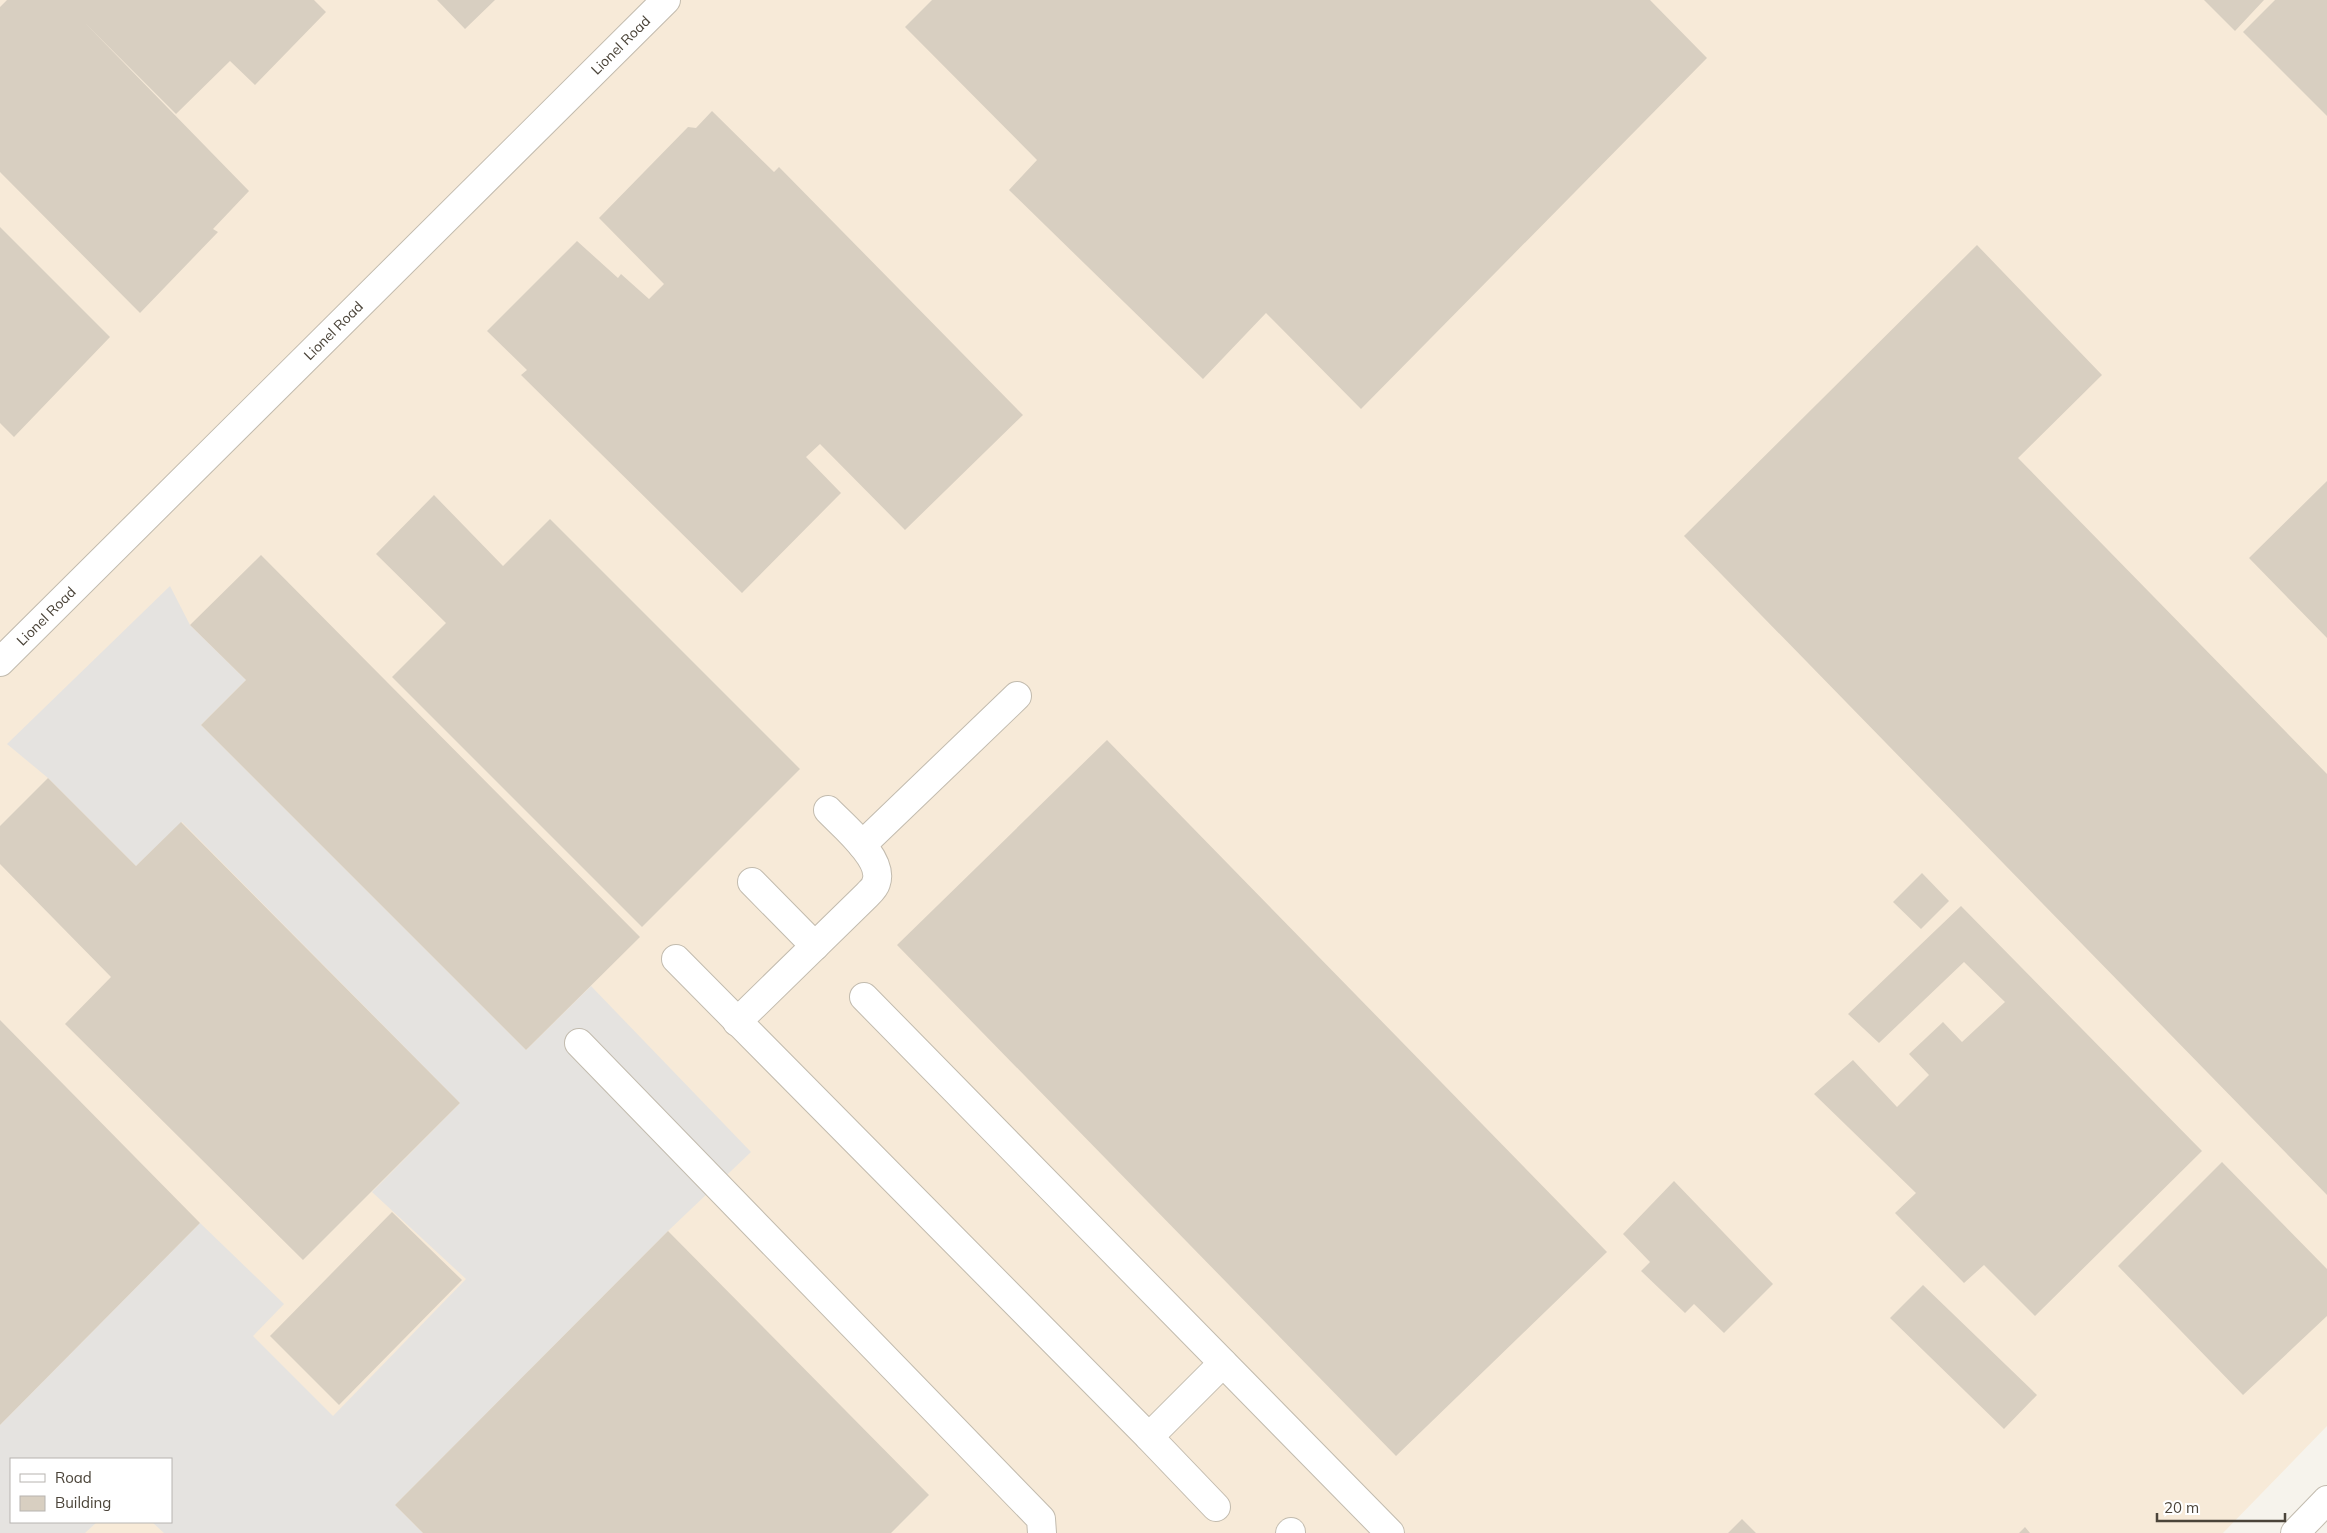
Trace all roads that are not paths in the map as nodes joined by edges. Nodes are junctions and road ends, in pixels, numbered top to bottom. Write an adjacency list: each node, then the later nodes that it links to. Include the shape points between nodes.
1 (666, 0): 2 (street, Lionel Road)
2 (0, 662)
3 (1017, 696): 5 (street)
4 (828, 810): 5 (street)
5 (862, 845): 7 (street, via 877,867 877,882)
6 (752, 882): 7 (street)
7 (815, 946): 10 (street)
8 (676, 959): 10 (street)
9 (864, 997): 12 (street)
10 (737, 1022): 13 (street)
11 (579, 1043): 16 (street, via 1041,1519)
12 (1223, 1363): 13 (street); 17 (street)
13 (1150, 1437): 15 (street)
14 (2327, 1500): 18 (street)
15 (1216, 1507)
16 (1042, 1533)
17 (1390, 1533)
18 (2295, 1533)

